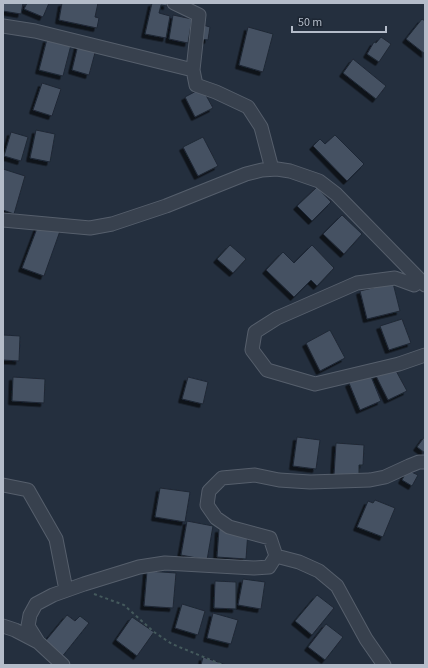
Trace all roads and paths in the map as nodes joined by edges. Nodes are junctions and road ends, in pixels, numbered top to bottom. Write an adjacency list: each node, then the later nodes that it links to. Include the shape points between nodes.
1 (174, 3): 3 (street, via 199,15)
2 (3, 26): 3 (street, via 35,31)
3 (193, 70): 4 (street, via 196,85 248,107 261,127)
4 (272, 169): 5 (street, via 246,174 166,206 112,224 90,228); 6 (street, via 290,170 319,181 336,194)
5 (3, 220)
6 (422, 283): 7 (street, via 414,285 395,278 356,284 277,318 255,332 252,350 267,370 315,384 399,364)
7 (425, 355)
8 (425, 462): 10 (street, via 419,462 386,477 370,480 310,482 255,475 222,478 209,491 208,505 216,518 229,527 270,538)
9 (3, 484): 11 (street, via 28,490 56,539)
10 (276, 556): 11 (street, via 269,567 165,563 138,567); 17 (street, via 319,571 337,586 366,639)
11 (66, 590): 14 (street, via 36,604 30,615 28,626)
12 (90, 592): 16 (path, via 124,605 154,632 172,644)
13 (3, 626): 14 (street)
14 (38, 642): 15 (street)
15 (63, 665)
16 (223, 665)
17 (384, 665)

